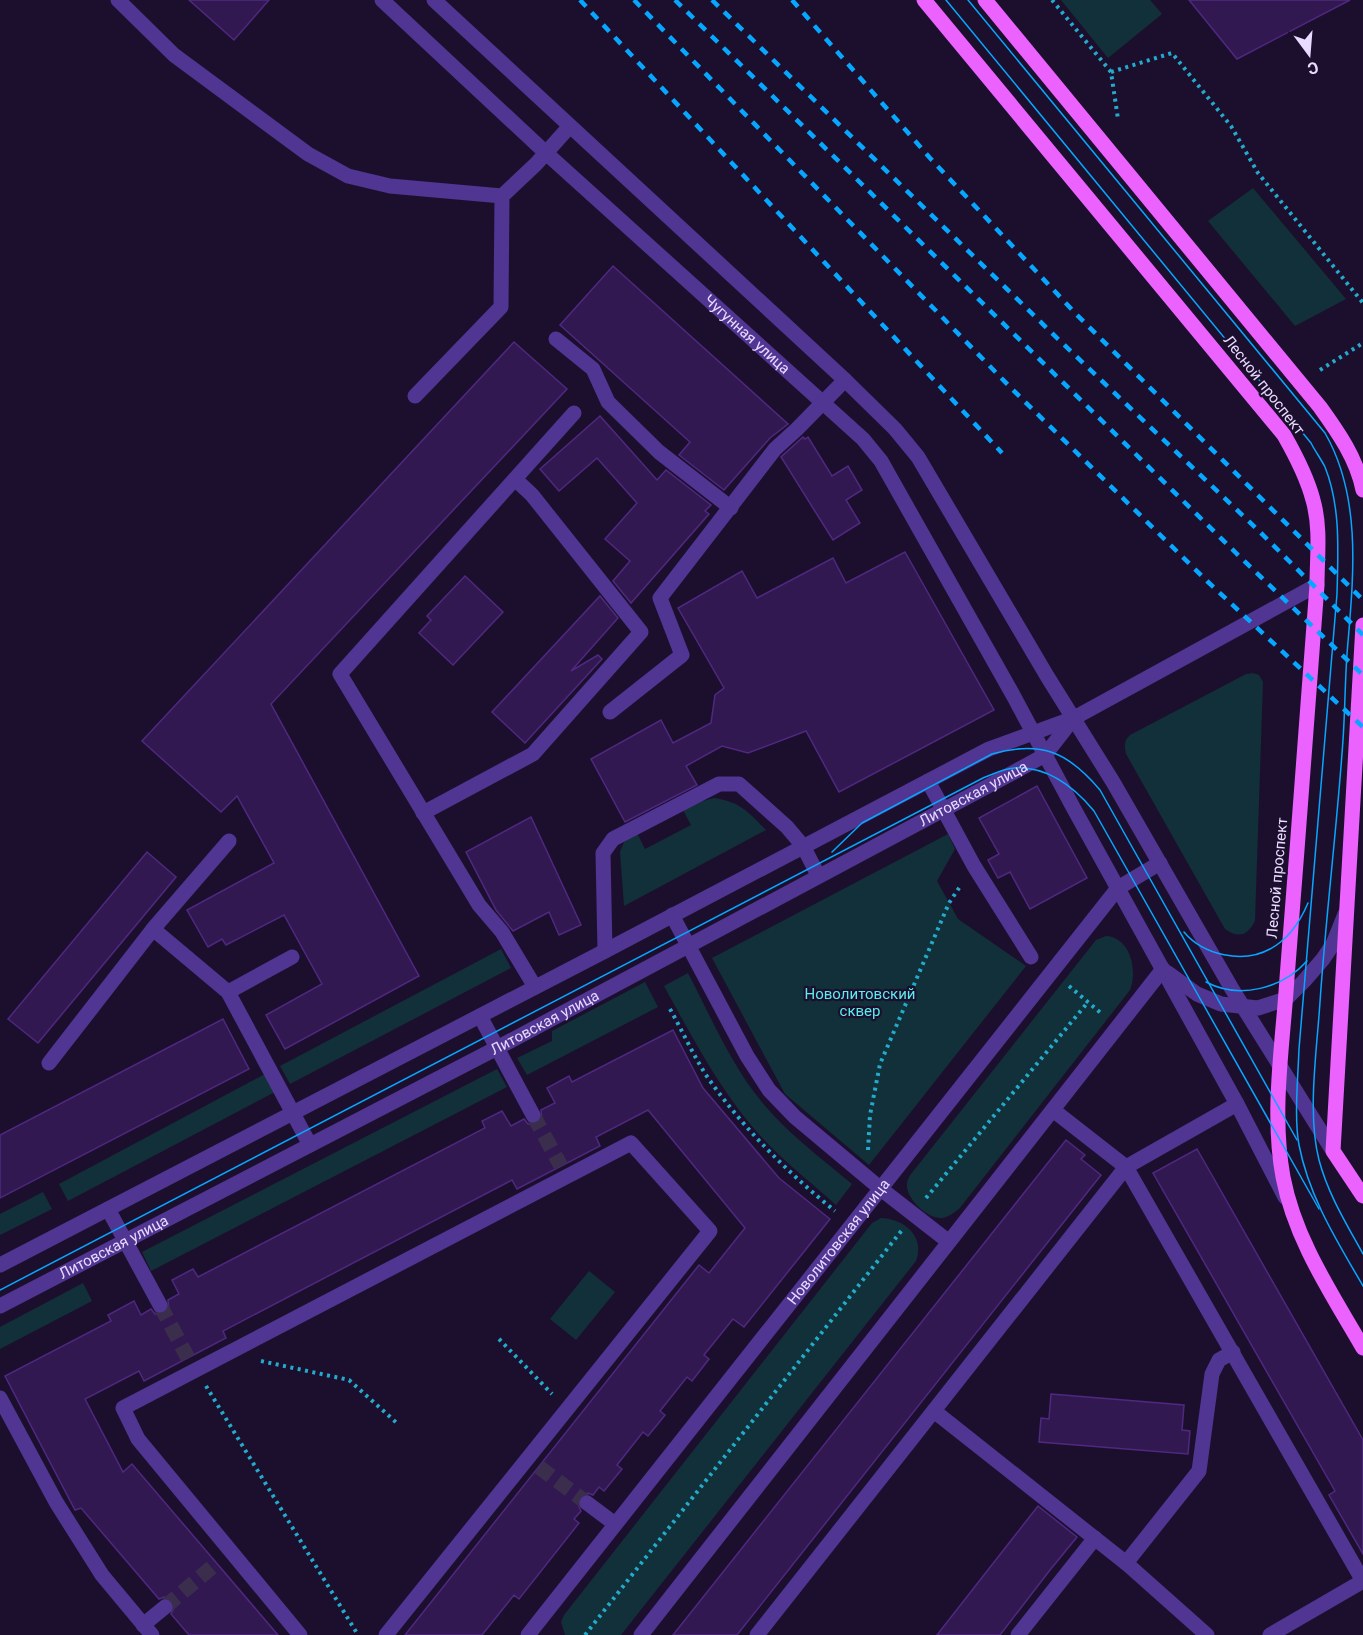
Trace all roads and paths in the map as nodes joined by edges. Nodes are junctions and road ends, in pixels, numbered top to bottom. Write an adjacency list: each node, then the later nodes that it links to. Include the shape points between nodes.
1 (117, 0): 11 (street, via 174,55 308,154 348,176 390,186)
2 (382, 0): 10 (street, Чугунная улица)
3 (434, 0): 9 (street)
4 (924, 0): 23 (main road, Лесной проспект, via 1284,435 1314,501)
5 (985, 0): 21 (main road, Лесной проспект, via 1320,407 1349,452)
6 (1052, 0): 7 (path)
7 (1111, 72): 8 (path); 12 (path, via 1172,53 1232,126 1258,173)
8 (1118, 119)
9 (570, 126): 10 (street); 16 (street)
10 (546, 153): 11 (street); 18 (street, Чугунная улица)
11 (502, 196): 17 (street, via 501,307)
12 (1363, 303)
13 (556, 339): 22 (street, via 593,369 608,402 659,452)
14 (1363, 343): 15 (path)
15 (1320, 370)
16 (844, 380): 18 (street); 26 (street, via 918,457)
17 (415, 396)
18 (824, 403): 22 (street, via 775,449); 27 (street, Чугунная улица, via 863,439 891,476)
19 (574, 413): 20 (street)
20 (515, 479): 31 (street, via 340,674); 31 (street, via 641,632 533,754)
21 (1362, 483)
22 (731, 508): 25 (street, via 660,598 682,655)
23 (1317, 585): 26 (street, Литовская улица); 49 (main road, Лесной проспект)
24 (1363, 625): 38 (main road)
25 (610, 712)
26 (1074, 718): 27 (street, Литовская улица); 28 (street, Литовская улица); 34 (street)
27 (1033, 733): 28 (street, Лесной проспект); 29 (street, Литовская улица, via 989,749)
28 (1045, 755): 30 (street, Литовская улица); 37 (street, Лесной проспект)
29 (927, 781): 30 (street); 33 (street, Литовская улица)
30 (943, 810): 35 (street); 36 (street, Литовская улица)
31 (423, 813): 47 (street)
32 (229, 841): 40 (street)
33 (803, 846): 36 (street); 39 (street, Литовская улица); 42 (street, via 739,784 719,784 613,839 603,853)
34 (1161, 863): 37 (street, Новолитовская улица); 51 (street)
35 (974, 866): 44 (street); 65 (path, via 949,903 880,1064 870,1115)
36 (818, 875): 41 (street, Литовская улица)
37 (1118, 888): 45 (street, Лесной проспект); 66 (street, Новолитовская улица)
38 (1346, 913): 49 (street, via 1323,959); 63 (main road)
39 (672, 915): 41 (street); 42 (street, Литовская улица)
40 (153, 929): 48 (street); 56 (street)
41 (689, 945): 55 (street, Литовская улица); 65 (street, via 747,1056 770,1090 795,1117)
42 (605, 951): 47 (street, Литовская улица)
43 (292, 957): 48 (street)
44 (1031, 957)
45 (1163, 969): 51 (street, via 1197,994 1221,1004); 58 (street, Лесной проспект); 59 (street)
46 (1063, 982): 50 (path)
47 (534, 987): 53 (street, Литовская улица)
48 (228, 992): 60 (street)
49 (1286, 999): 51 (street, via 1258,1008); 57 (main road, Лесной проспект)
50 (1088, 1002): 54 (path); 68 (path)
51 (1243, 1007): 57 (street)
52 (670, 1010): 71 (path, via 707,1077 738,1117 766,1150)
53 (480, 1016): 55 (street); 60 (street, Литовская улица)
54 (1108, 1018)
55 (497, 1048): 61 (street); 62 (street, Литовская улица)
56 (49, 1063)
57 (1281, 1069): 63 (street); 69 (main road, Лесной проспект, via 1278,1138)
58 (1237, 1104): 64 (street); 69 (street, Лесной проспект)
59 (1053, 1110): 64 (street); 74 (street)
60 (293, 1113): 62 (street); 70 (street, Литовская улица)
61 (533, 1114)
62 (310, 1144): 73 (street, Литовская улица)
63 (1334, 1151): 67 (main road)
64 (1126, 1167): 80 (street); 85 (street)
65 (866, 1177): 66 (street)
66 (881, 1189): 74 (street); 88 (street, Новолитовская улица)
67 (1363, 1196)
68 (920, 1206)
69 (1291, 1208): 79 (main road, Лесной проспект, via 1310,1254)
70 (108, 1209): 73 (street); 75 (street, Литовская улица)
71 (838, 1214)
72 (904, 1227): 98 (path)
73 (125, 1240): 76 (street); 77 (street, Литовская улица)
74 (949, 1242): 99 (street)
75 (0, 1265)
76 (160, 1305)
77 (0, 1306)
78 (499, 1339): 84 (path)
79 (1363, 1348)
80 (1233, 1352): 90 (street, via 1220,1360 1212,1374 1199,1471); 91 (street)
81 (228, 1354): 82 (street); 84 (street, via 631,1143 710,1231); 86 (path, via 350,1380)
82 (192, 1364): 95 (street, via 123,1408 138,1439); 96 (path)
83 (0, 1398): 93 (street, via 56,1502 102,1575)
84 (567, 1409): 97 (street, via 533,1463)
85 (934, 1412): 89 (street); 100 (street)
86 (399, 1425)
87 (587, 1503): 88 (street)
88 (615, 1524): 94 (street, Новолитовская улица)
89 (1095, 1538): 90 (street); 101 (street)
90 (1126, 1563): 102 (street)
91 (1363, 1581): 103 (street)
92 (165, 1607): 93 (street)
93 (148, 1630)
94 (533, 1633)
95 (300, 1635)
96 (358, 1635)
97 (386, 1635)
98 (585, 1635)
99 (641, 1635)
100 (757, 1635)
101 (1018, 1635)
102 (1207, 1635)
103 (1270, 1635)

